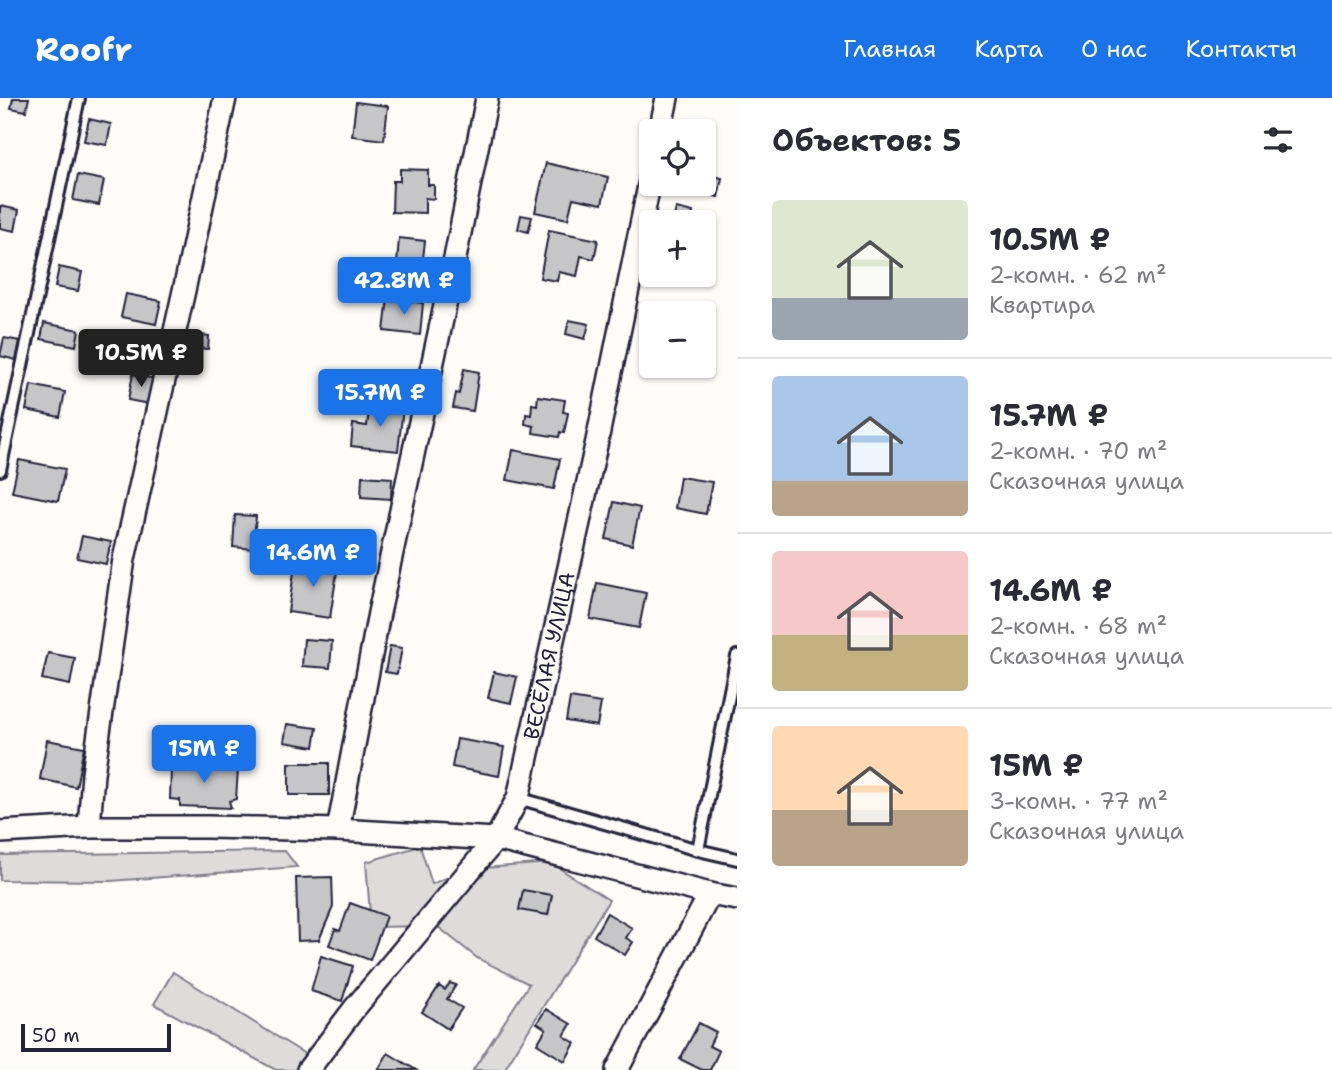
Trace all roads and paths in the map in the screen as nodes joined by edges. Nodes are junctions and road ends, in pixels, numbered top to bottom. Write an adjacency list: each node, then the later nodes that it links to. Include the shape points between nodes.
1 (79, 98): 7 (lane)
2 (225, 98): 10 (street, via 124,559)
3 (487, 98): 11 (street)
4 (667, 98): 5 (street)
5 (663, 119)
6 (647, 196): 9 (street, ВЕСЁЛАЯ УЛИЦА)
7 (0, 470)
8 (737, 656): 14 (lane)
9 (518, 798): 13 (street, ВЕСЁЛАЯ УЛИЦА); 14 (lane)
10 (89, 827): 11 (street); 12 (street)
11 (338, 830): 13 (street)
12 (0, 832)
13 (496, 839): 16 (street); 18 (street, ВЕСЁЛАЯ УЛИЦА)
14 (698, 850): 15 (lane)
15 (737, 859)
16 (710, 894): 17 (street); 19 (street)
17 (737, 900)
18 (308, 1070)
19 (617, 1070)

